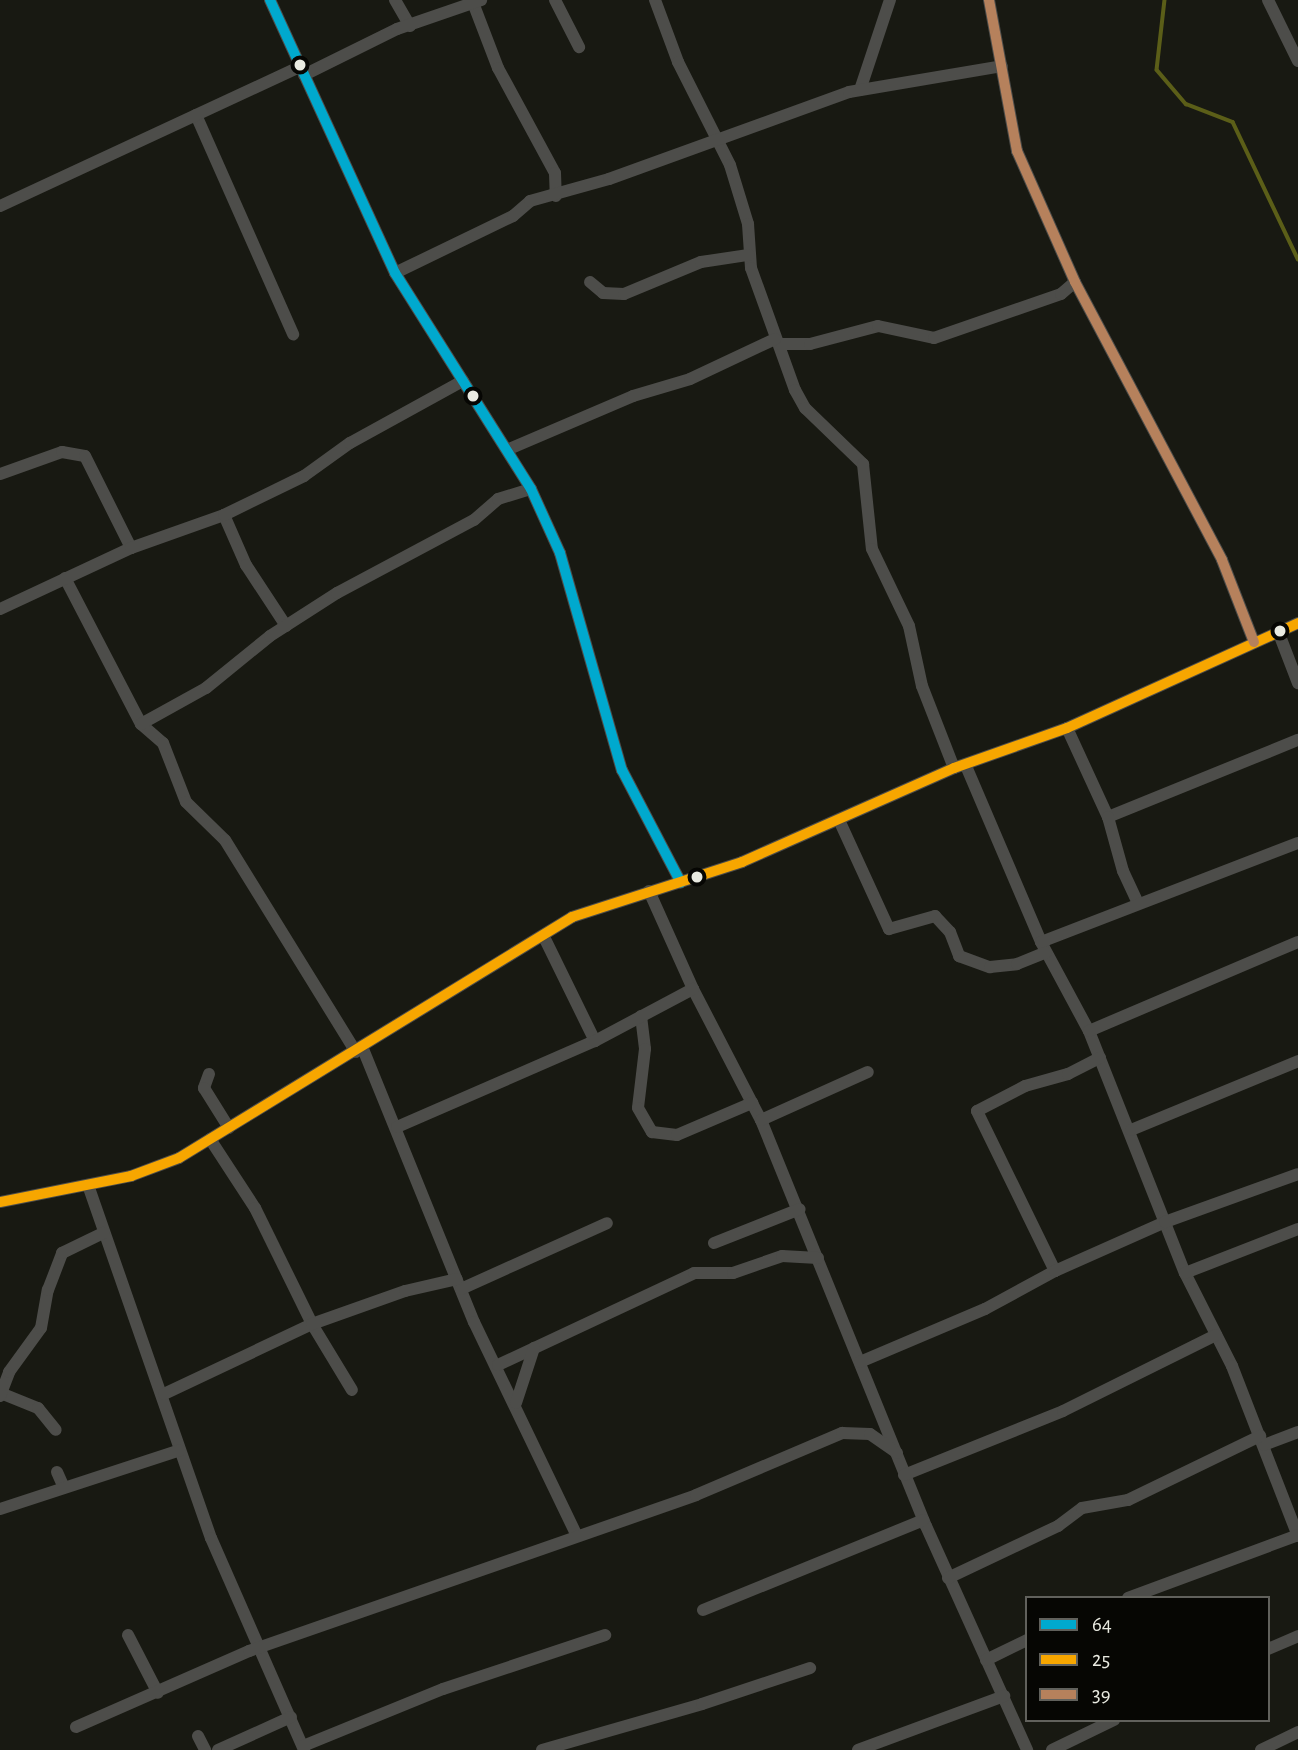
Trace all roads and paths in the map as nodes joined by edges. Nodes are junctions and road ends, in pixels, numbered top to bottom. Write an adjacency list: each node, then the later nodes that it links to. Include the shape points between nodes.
1 (270, 0): 13 (street)
2 (395, 0): 9 (street)
3 (555, 0): 10 (street)
4 (655, 0): 16 (street, via 678,62)
5 (890, 0): 14 (street)
6 (989, 0): 12 (street)
7 (1268, 0): 11 (street)
8 (476, 1): 9 (street); 17 (street, via 498,68 555,173)
9 (410, 26): 13 (street)
10 (579, 47)
11 (1298, 61)
12 (1002, 66): 14 (street); 22 (street, via 1017,151)
13 (301, 71): 15 (street); 20 (street)
14 (860, 90): 16 (street)
15 (196, 115): 18 (street); 23 (street)
16 (716, 138): 17 (street); 19 (street, via 742,202)
17 (556, 196): 20 (street, via 530,201 513,216)
18 (0, 206)
19 (748, 255): 21 (street, via 701,262 624,294 603,293); 24 (street)
20 (395, 273): 25 (street)
21 (590, 282)
22 (1075, 282): 24 (street, via 1060,294 934,338 878,326 810,344); 36 (street, via 1216,549)
23 (293, 334)
24 (777, 341): 26 (street); 41 (street, via 806,408 863,464 872,549 909,626 922,686)
25 (463, 381): 26 (street); 29 (street, via 350,443 304,477)
26 (509, 449): 28 (street)
27 (0, 474): 30 (street, via 62,452 85,456)
28 (531, 489): 34 (street, via 498,499 474,520 337,593); 45 (street, via 560,553 622,770)
29 (224, 515): 30 (street); 34 (street, via 246,565)
30 (131, 548): 31 (street)
31 (65, 578): 32 (street); 38 (street)
32 (0, 609)
33 (1298, 623): 35 (street)
34 (286, 626): 38 (street, via 206,688)
35 (1278, 631): 36 (street); 37 (street)
36 (1254, 642): 39 (street)
37 (1298, 683)
38 (141, 724): 55 (street, via 159,736 186,802 225,840)
39 (1067, 728): 41 (street); 42 (street)
40 (1298, 740): 42 (street)
41 (960, 767): 43 (street); 50 (street)
42 (1108, 817): 47 (street)
43 (839, 820): 45 (street); 50 (street, via 889,929 935,916 950,932 959,956 990,967 1017,964)
44 (1298, 844): 47 (street)
45 (681, 883): 46 (street)
46 (649, 891): 48 (street, via 572,917); 51 (street)
47 (1138, 903): 50 (street)
48 (544, 937): 54 (street); 55 (street)
49 (1298, 942): 53 (street)
50 (1044, 947): 53 (street)
51 (693, 989): 52 (street); 60 (street)
52 (642, 1017): 54 (street); 60 (street, via 645,1049 638,1108 652,1132 677,1135)
53 (1089, 1031): 56 (street)
54 (595, 1041): 62 (street)
55 (359, 1050): 62 (street); 63 (street)
56 (1100, 1058): 64 (street); 76 (street, via 1068,1074 1025,1086 976,1111)
57 (1298, 1061): 64 (street)
58 (868, 1072): 61 (street)
59 (209, 1074): 63 (street, via 204,1088)
60 (752, 1103): 61 (street)
61 (761, 1120): 69 (street)
62 (397, 1127): 78 (street, via 422,1202)
63 (229, 1128): 65 (street)
64 (1131, 1130): 70 (street)
65 (210, 1139): 67 (street, via 152,1169); 79 (street, via 256,1208)
66 (1298, 1174): 70 (street)
67 (88, 1185): 68 (street); 73 (street)
68 (0, 1202)
69 (800, 1209): 74 (street); 75 (street)
70 (1165, 1222): 76 (street); 77 (street)
71 (607, 1223): 78 (street)
72 (1298, 1229): 77 (street)
73 (103, 1233): 85 (street); 86 (street, via 62,1253 48,1290 41,1328 9,1372)
74 (714, 1243)
75 (818, 1258): 81 (street, via 782,1256 733,1273 694,1273); 82 (street)
76 (1055, 1271): 82 (street, via 985,1309)
77 (1185, 1273): 80 (street)
78 (459, 1284): 79 (street, via 404,1291); 83 (street)
79 (312, 1324): 84 (street); 85 (street)
80 (1216, 1335): 90 (street); 94 (street, via 1063,1411)
81 (534, 1348): 83 (street); 87 (street)
82 (860, 1362): 92 (street)
83 (498, 1365): 87 (street)
84 (352, 1390)
85 (164, 1394): 91 (street)
86 (1, 1395): 88 (street, via 38,1408)
87 (516, 1403): 98 (street)
88 (56, 1430)
89 (1298, 1432): 90 (street)
90 (1262, 1441): 99 (street); 100 (street, via 1128,1500 1082,1508 1058,1526)
91 (180, 1450): 95 (street); 107 (street)
92 (897, 1454): 94 (street); 98 (street, via 870,1434 842,1433 696,1495)
93 (57, 1472): 95 (street)
94 (904, 1475): 97 (street)
95 (64, 1488): 96 (street)
96 (0, 1509)
97 (923, 1520): 100 (street); 102 (street)
98 (576, 1534): 107 (street, via 567,1542 506,1558)
99 (1298, 1536): 101 (street)
100 (948, 1578): 109 (street)
101 (1133, 1596)
102 (703, 1611)
103 (605, 1634): 118 (street, via 443,1689)
104 (128, 1635): 111 (street)
105 (1298, 1636): 108 (street)
106 (1025, 1641): 109 (street)
107 (260, 1647): 111 (street); 113 (street)
108 (1270, 1648)
109 (986, 1660): 112 (street)
110 (810, 1668): 121 (street)
111 (158, 1693): 115 (street)
112 (1003, 1696): 122 (street); 123 (street)
113 (291, 1717): 118 (street); 120 (street)
114 (1110, 1722): 124 (street)
115 (76, 1727)
116 (1298, 1732): 125 (street)
117 (198, 1736): 119 (street)
118 (303, 1748)
119 (205, 1750)
120 (218, 1750)
121 (542, 1750)
122 (858, 1750)
123 (1027, 1750)
124 (1052, 1750)
125 (1261, 1750)

